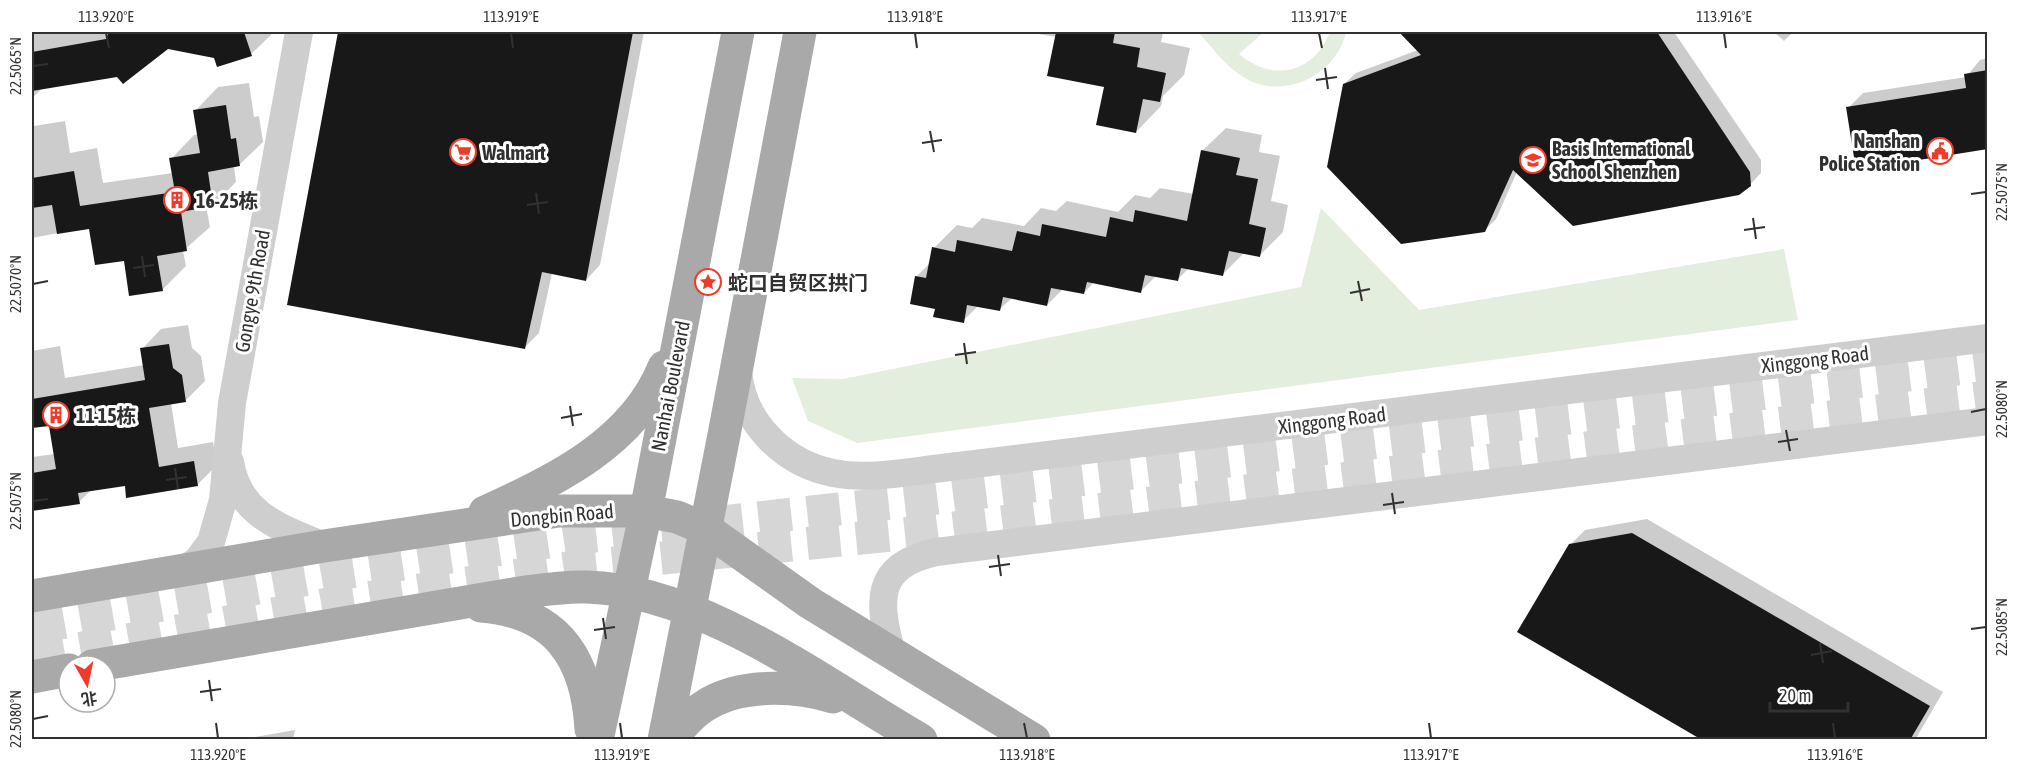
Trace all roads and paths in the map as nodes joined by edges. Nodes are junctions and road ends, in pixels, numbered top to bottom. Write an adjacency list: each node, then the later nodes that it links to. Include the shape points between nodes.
1 (299, 32): 8 (street, Gongye 9th Road, via 232,403)
2 (738, 32): 4 (main road, Nanhai Boulevard)
3 (800, 32): 6 (main road)
4 (682, 324): 9 (main road, Nanhai Boulevard); 10 (main road, via 657,384 636,414 608,442 532,490)
5 (1988, 338): 6 (street, Xinggong Road, via 863,476 832,473 804,463 762,431 744,405)
6 (738, 363): 11 (main road)
7 (1988, 421): 18 (street, via 936,552 910,560 886,584 882,613)
8 (228, 445): 12 (street, Gongye 9th Road, via 234,478 256,513); 13 (street, Gongye 9th Road, via 224,500 216,531 205,553)
9 (646, 511): 10 (main road, Dongbin Road, via 559,511); 11 (main road, Dongbin Road, via 677,517); 14 (main road, Nanhai Boulevard)
10 (454, 526): 12 (main road, Dongbin Road)
11 (706, 529): 17 (main road); 18 (main road, Dongbin Road, via 810,603)
12 (324, 546): 13 (main road, Dongbin Road)
13 (185, 569): 15 (main road, Dongbin Road)
14 (629, 592): 16 (main road, via 565,588); 17 (main road); 24 (main road, Nanhai Boulevard)
15 (32, 596)
16 (434, 606): 19 (main road); 23 (main road, via 496,607 525,616 549,630 576,661 586,686)
17 (690, 610): 22 (main road, via 767,649); 25 (main road)
18 (892, 654): 28 (main road, Dongbin Road)
19 (117, 662)
20 (57, 672): 21 (main road)
21 (32, 677)
22 (879, 715): 26 (main road, via 830,696 794,689 754,690 703,706); 27 (main road)
23 (590, 740)
24 (597, 740)
25 (663, 740)
26 (670, 740)
27 (921, 740)
28 (1034, 740)

